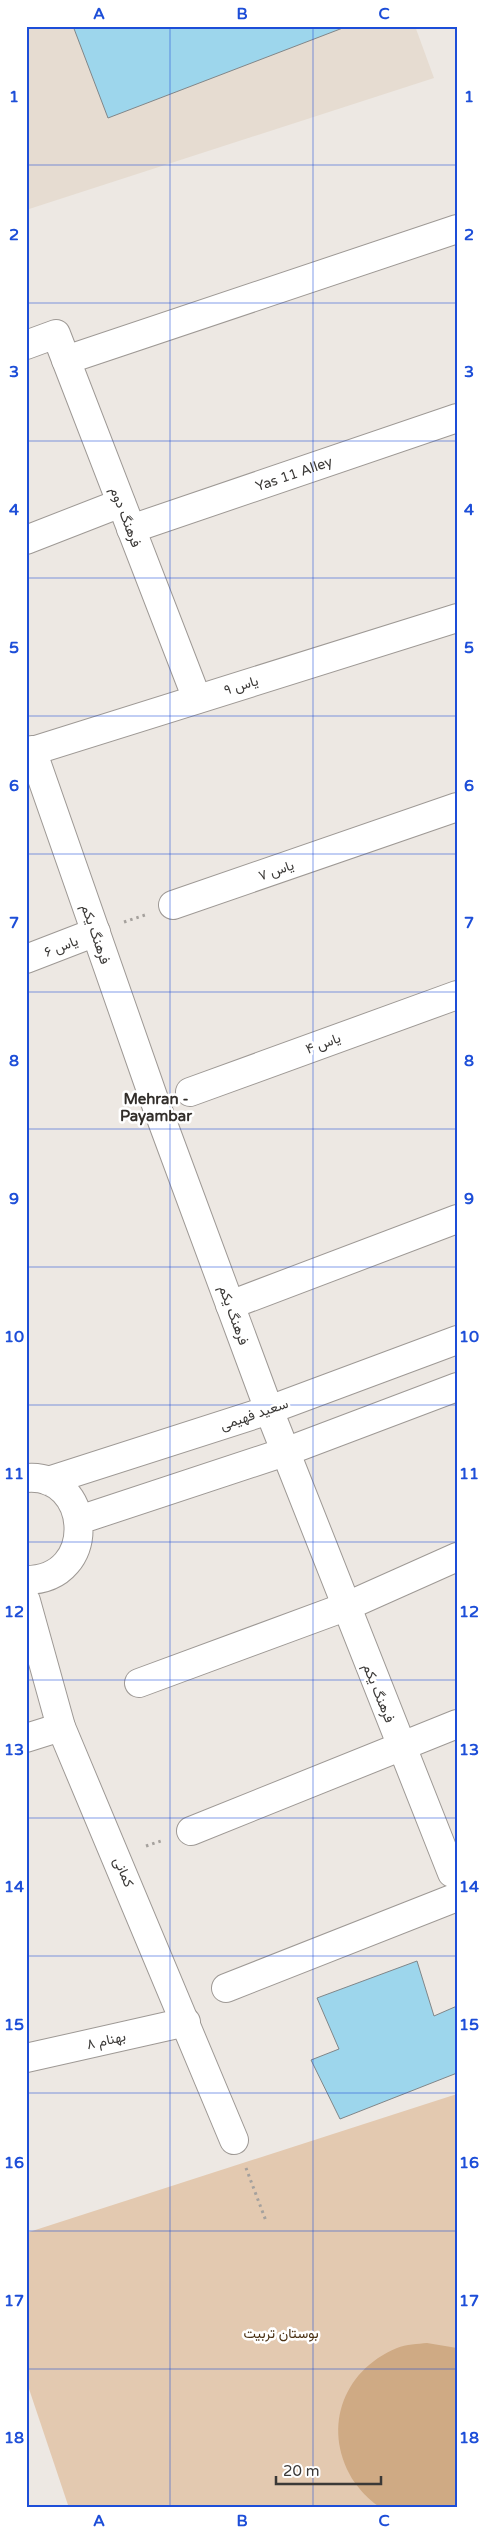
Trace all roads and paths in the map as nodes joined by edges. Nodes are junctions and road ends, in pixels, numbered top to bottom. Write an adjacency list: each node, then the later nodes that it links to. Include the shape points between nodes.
1 (457, 229): 3 (street)
2 (26, 345): 3 (street, فرهنگ دوم, via 56,334)
3 (66, 360): 5 (street, فرهنگ دوم)
4 (457, 418): 6 (street, Yas 11 Alley)
5 (121, 503): 6 (street, فرهنگ دوم); 7 (street)
6 (131, 529): 9 (street, فرهنگ دوم)
7 (26, 540)
8 (456, 619): 9 (street, یاس ۹)
9 (197, 699): 10 (street, یاس ۹)
10 (29, 752): 13 (street, فرهنگ یکم)
11 (457, 807): 12 (street, یاس ۷)
12 (174, 905): 13 (path)
13 (96, 932): 14 (street, یاس ۶); 18 (street, فرهنگ یکم)
14 (26, 959)
15 (457, 995): 16 (street, یاس ۴)
16 (190, 1092)
17 (457, 1219): 18 (street)
18 (230, 1305): 21 (street, فرهنگ یکم)
19 (457, 1340): 21 (street, سعید فهیمی)
20 (457, 1387): 22 (street)
21 (269, 1410): 22 (street, فرهنگ یکم); 23 (street, سعید فهیمی)
22 (285, 1452): 24 (street); 28 (street, فرهنگ یکم)
23 (37, 1480): 24 (street, via 63,1490)
24 (79, 1520): 26 (street, via 75,1552 65,1565 52,1575)
25 (457, 1557): 28 (street)
26 (26, 1580)
27 (26, 1601): 31 (street, کمانی)
28 (345, 1607): 29 (street); 33 (street, فرهنگ یکم)
29 (140, 1683)
30 (457, 1724): 33 (street)
31 (61, 1727): 32 (street); 35 (street, کمانی)
32 (26, 1738)
33 (400, 1746): 34 (street); 36 (street, فرهنگ یکم)
34 (191, 1831): 35 (path)
35 (117, 1856): 38 (street, کمانی)
36 (454, 1885): 37 (street)
37 (226, 1988)
38 (186, 2022): 39 (street, بهنام ۸); 40 (street, کمانی)
39 (26, 2058)
40 (234, 2140): 41 (path)
41 (266, 2221)

